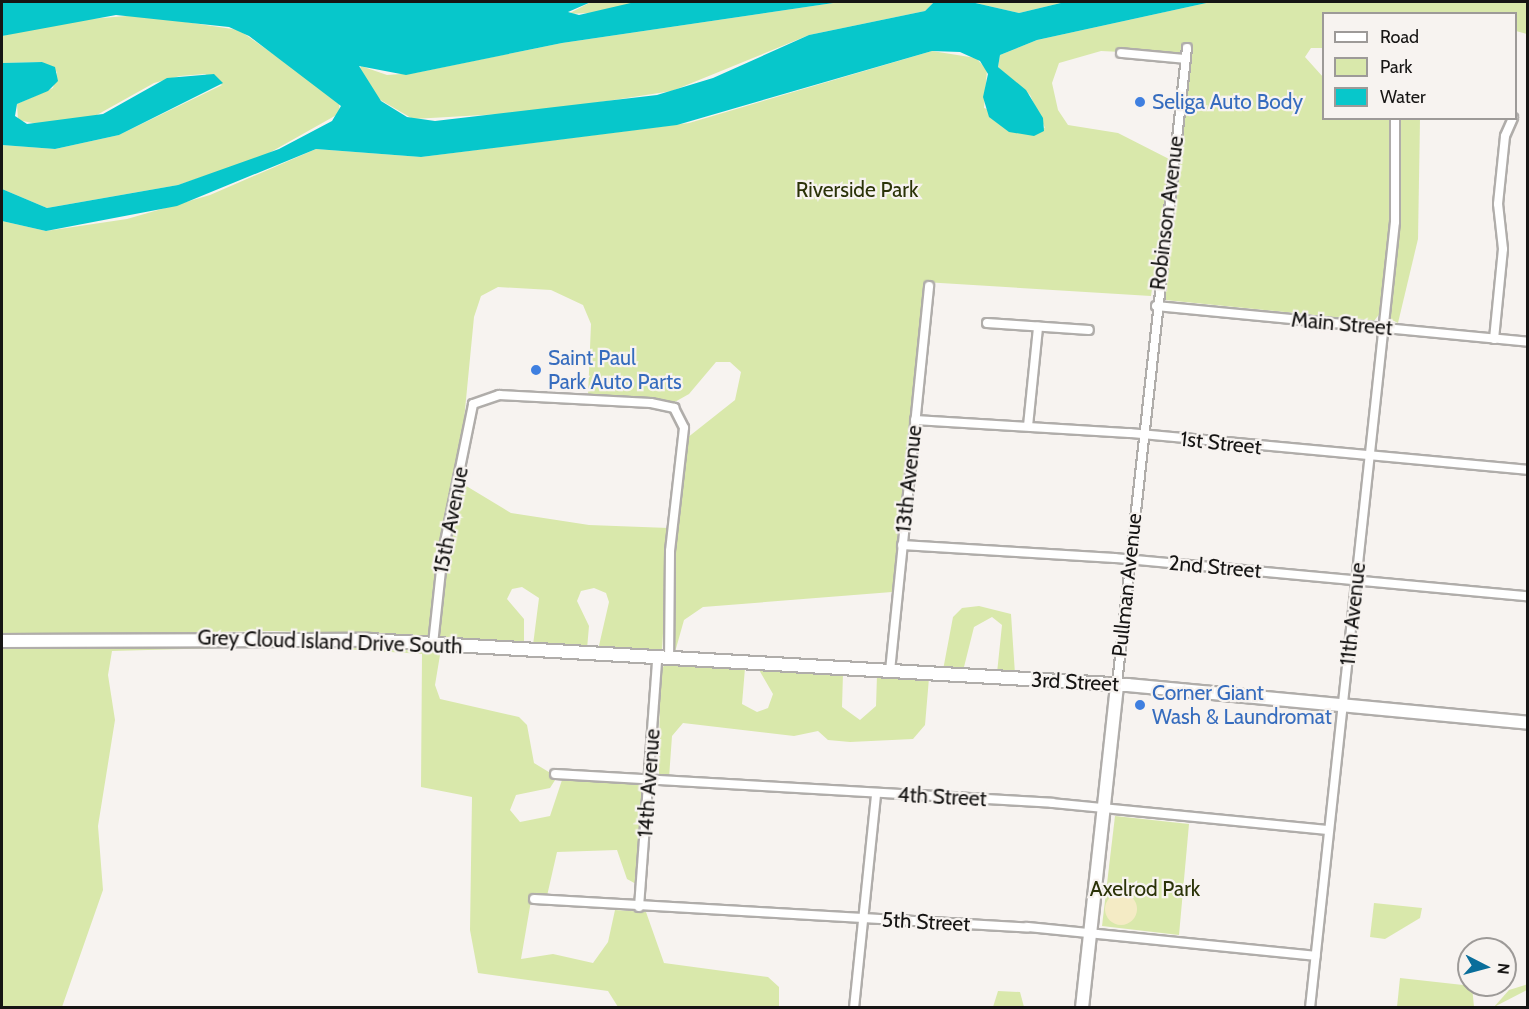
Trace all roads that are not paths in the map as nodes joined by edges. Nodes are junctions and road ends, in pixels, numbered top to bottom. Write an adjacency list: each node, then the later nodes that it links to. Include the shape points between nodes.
1 (1187, 48): 3 (street, Robinson Avenue)
2 (1121, 53): 3 (street)
3 (1186, 59): 7 (street, Robinson Avenue)
4 (1395, 120): 10 (street, 11th Avenue, via 1395,212)
5 (1512, 120): 12 (street, via 1506,134 1498,204 1503,249)
6 (929, 286): 15 (street, 13th Avenue)
7 (1156, 306): 10 (street, Main Street); 17 (street, Pullman Avenue)
8 (987, 323): 9 (street)
9 (1038, 327): 11 (street); 16 (street)
10 (1383, 328): 12 (street, Main Street); 18 (street, 11th Avenue)
11 (1089, 330)
12 (1494, 339): 13 (street, Main Street)
13 (1527, 342)
14 (478, 400): 25 (street, 15th Avenue, via 469,414 442,552); 26 (street, 14th Avenue, via 499,395 651,404 680,414 684,434 670,551)
15 (915, 420): 16 (street, 1st Street); 20 (street, 13th Avenue)
16 (1028, 426): 17 (street, 1st Street)
17 (1143, 434): 18 (street, 1st Street); 21 (street, Pullman Avenue)
18 (1369, 459): 19 (street, 1st Street); 22 (street, 11th Avenue)
19 (1527, 470)
20 (902, 545): 21 (street, 2nd Street); 27 (street, 13th Avenue)
21 (1130, 559): 22 (street, 2nd Street); 28 (street, Pullman Avenue)
22 (1356, 582): 23 (street, 2nd Street); 29 (street, 11th Avenue)
23 (1527, 596)
24 (2, 641): 25 (street, Grey Cloud Island Drive South, via 304,637)
25 (433, 644): 26 (street, Grey Cloud Island Drive South)
26 (663, 659): 27 (street, 3rd Street); 32 (street, 14th Avenue)
27 (890, 671): 28 (street, 3rd Street)
28 (1117, 684): 29 (street, 3rd Street); 34 (street, Pullman Avenue)
29 (1343, 705): 30 (street, 3rd Street); 35 (street, 11th Avenue)
30 (1527, 723)
31 (555, 774): 32 (street, 4th Street)
32 (651, 782): 33 (street, 4th Street); 37 (street, 14th Avenue)
33 (876, 794): 34 (street, 4th Street); 38 (street)
34 (1103, 808): 35 (street, 4th Street); 39 (street, Pullman Avenue)
35 (1329, 830): 40 (street, 11th Avenue)
36 (534, 899): 37 (street, 5th Street)
37 (639, 907): 38 (street, 5th Street)
38 (863, 919): 39 (street, 5th Street); 41 (street)
39 (1090, 933): 40 (street, 5th Street); 42 (street, Pullman Avenue)
40 (1316, 956): 43 (street, 11th Avenue)
41 (854, 1008)
42 (1082, 1008)
43 (1310, 1008)

